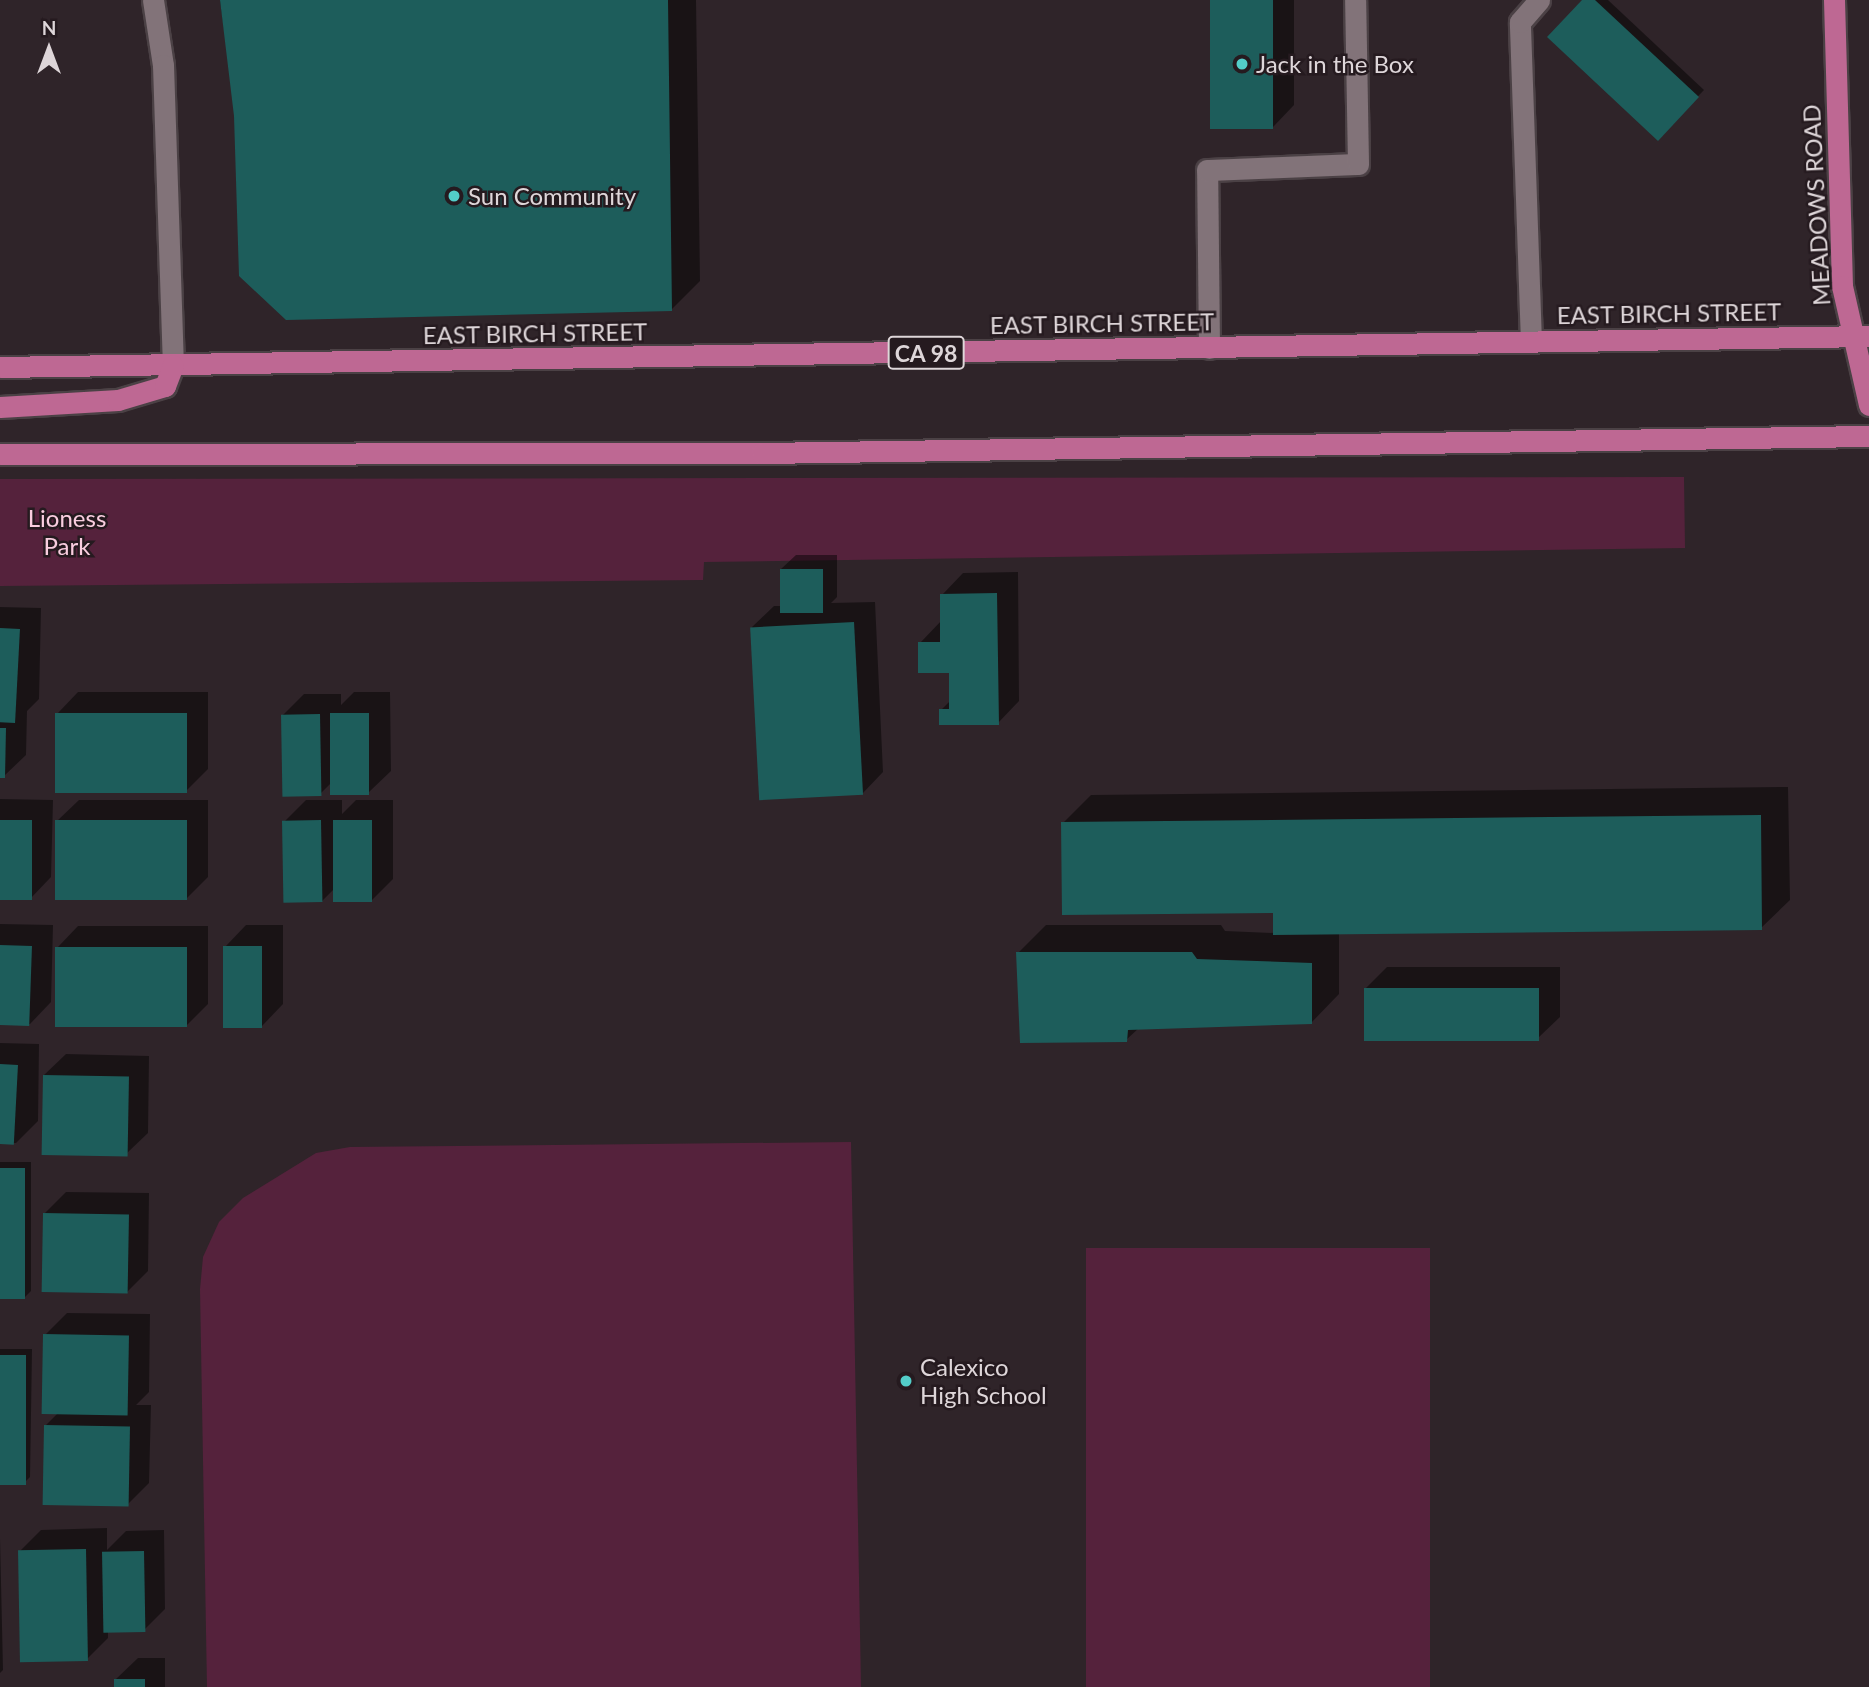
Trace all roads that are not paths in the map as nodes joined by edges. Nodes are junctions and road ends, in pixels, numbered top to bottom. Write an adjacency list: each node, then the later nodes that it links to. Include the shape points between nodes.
1 (153, 0): 8 (street, via 163,65)
2 (1355, 0): 7 (street, via 1358,164 1207,170)
3 (1539, 0): 6 (street, via 1520,22)
4 (1835, 0): 5 (main road, MEADOWS ROAD, via 1842,286)
5 (1861, 336): 6 (main road, EAST BIRCH STREET / CA 98); 10 (main road, MEADOWS ROAD)
6 (1531, 342): 7 (main road, EAST BIRCH STREET / CA 98)
7 (1209, 348): 8 (main road, EAST BIRCH STREET / CA 98)
8 (173, 365): 9 (main road, EAST BIRCH STREET / CA 98); 11 (main road, via 165,386 118,400)
9 (0, 367)
10 (1869, 404)
11 (0, 407)
12 (1869, 436): 13 (main road, via 762,453)
13 (0, 454)

